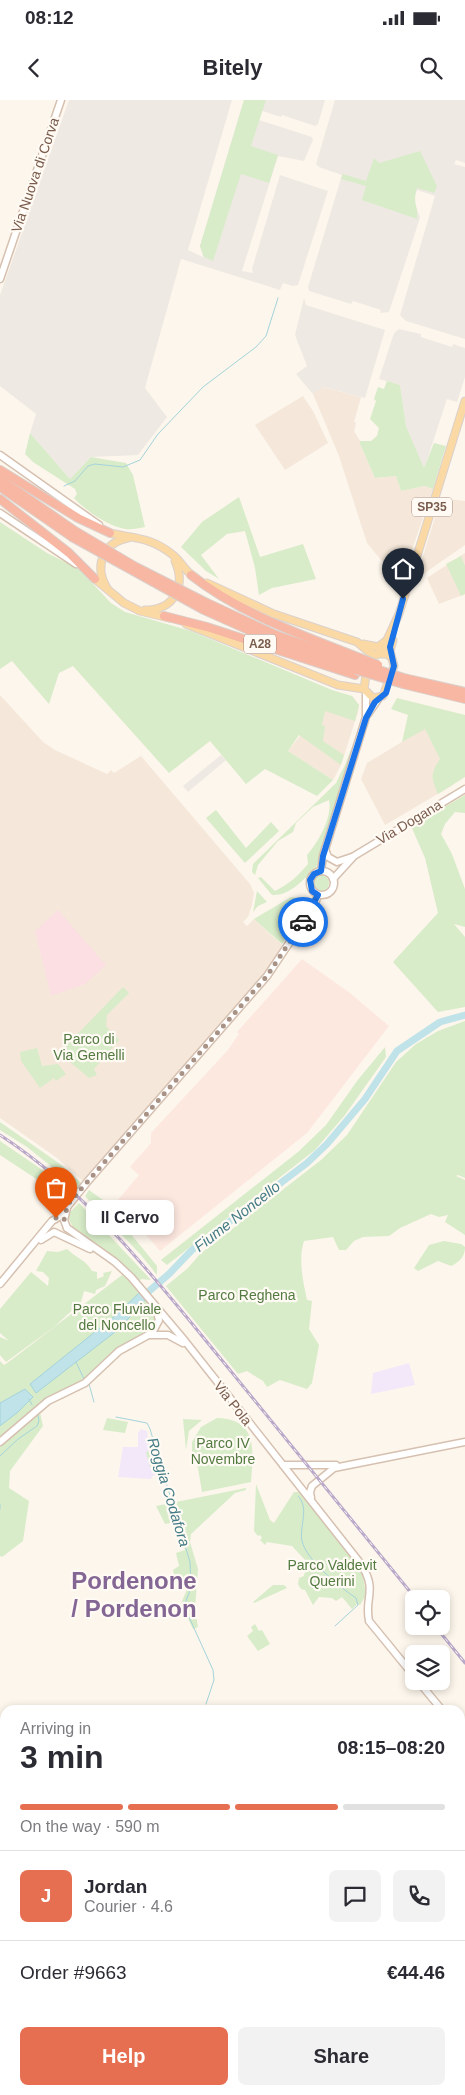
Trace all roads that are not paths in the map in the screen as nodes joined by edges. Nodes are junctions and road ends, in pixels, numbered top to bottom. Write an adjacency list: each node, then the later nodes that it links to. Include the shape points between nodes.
1 (61, 100): 2 (main road, Via Nuova di Corva)
2 (0, 279)
3 (465, 401): 18 (main road, SP35)
4 (0, 455): 10 (main road)
5 (0, 470): 10 (highway, via 64,511)
6 (0, 479): 11 (highway, A28)
7 (0, 487): 11 (highway, A28)
8 (0, 499): 15 (highway, via 69,553)
9 (0, 513): 15 (main road)
10 (110, 533): 12 (main road)
11 (73, 534): 24 (highway, A28, bridge, via 206,607)
12 (133, 537): 13 (main road, via 154,541); 16 (main road, via 115,542 102,558 103,581)
13 (167, 550): 14 (main road, via 176,556); 17 (main road, via 180,576 175,598 159,608 144,610)
14 (190, 575): 21 (main road, via 274,614); 24 (highway, via 221,597)
15 (95, 579): 16 (main road)
16 (116, 598): 17 (main road)
17 (130, 607): 19 (main road)
18 (399, 614): 20 (main road, SP35); 23 (main road, SP35, via 390,647)
19 (164, 616): 24 (highway, A28); 26 (main road, via 338,685)
20 (390, 636): 21 (main road, via 378,647); 22 (main road, SP35)
21 (357, 642): 22 (main road, via 369,652)
22 (379, 654): 23 (main road); 26 (main road, SP35, via 369,663)
23 (391, 657): 28 (main road, SP35, via 394,666 386,693)
24 (357, 667): 25 (highway, A28, bridge); 25 (highway, bridge)
25 (404, 681): 27 (highway, A28); 29 (highway, A28)
26 (365, 692): 28 (main road); 30 (main road)
27 (465, 692)
28 (379, 698): 30 (main road)
29 (465, 699)
30 (366, 718): 32 (main road)
31 (465, 789): 33 (main road, Via Dogana)
32 (325, 848): 33 (main road, Via Dogana, via 328,857 337,862); 34 (main road)
33 (353, 857): 35 (main road, Via Dogana)
34 (321, 871): 35 (main road); 36 (main road, via 310,880 312,891)
35 (333, 879): 36 (main road, via 332,890 326,895)
36 (318, 895): 37 (main road, via 267,976 68,1204)
37 (62, 1218): 38 (main road, via 54,1219); 39 (main road)
38 (50, 1225): 40 (main road); 42 (main road)
39 (67, 1228): 40 (main road); 41 (main road, Via Pola)
40 (57, 1233): 41 (main road, Via Pola); 43 (main road, via 42,1238)
41 (105, 1255): 44 (main road, Via Pola, via 131,1277)
42 (0, 1284)
43 (0, 1290)
44 (154, 1304): 45 (main road, via 158,1324); 46 (main road, Via Pola)
45 (149, 1336): 46 (main road, via 172,1336); 47 (main road, via 119,1351 88,1381 48,1401)
46 (190, 1349): 50 (main road, Via Pola)
47 (0, 1442)
48 (465, 1442): 49 (main road)
49 (356, 1463): 50 (main road); 51 (main road, via 334,1468 316,1482 310,1492)
50 (283, 1465): 51 (main road, Via Pola)
51 (311, 1500): 52 (main road, Via Pola, via 364,1569 371,1588 368,1612 371,1625)
52 (405, 1665)
53 (425, 1690): 54 (main road)
54 (438, 1705)

